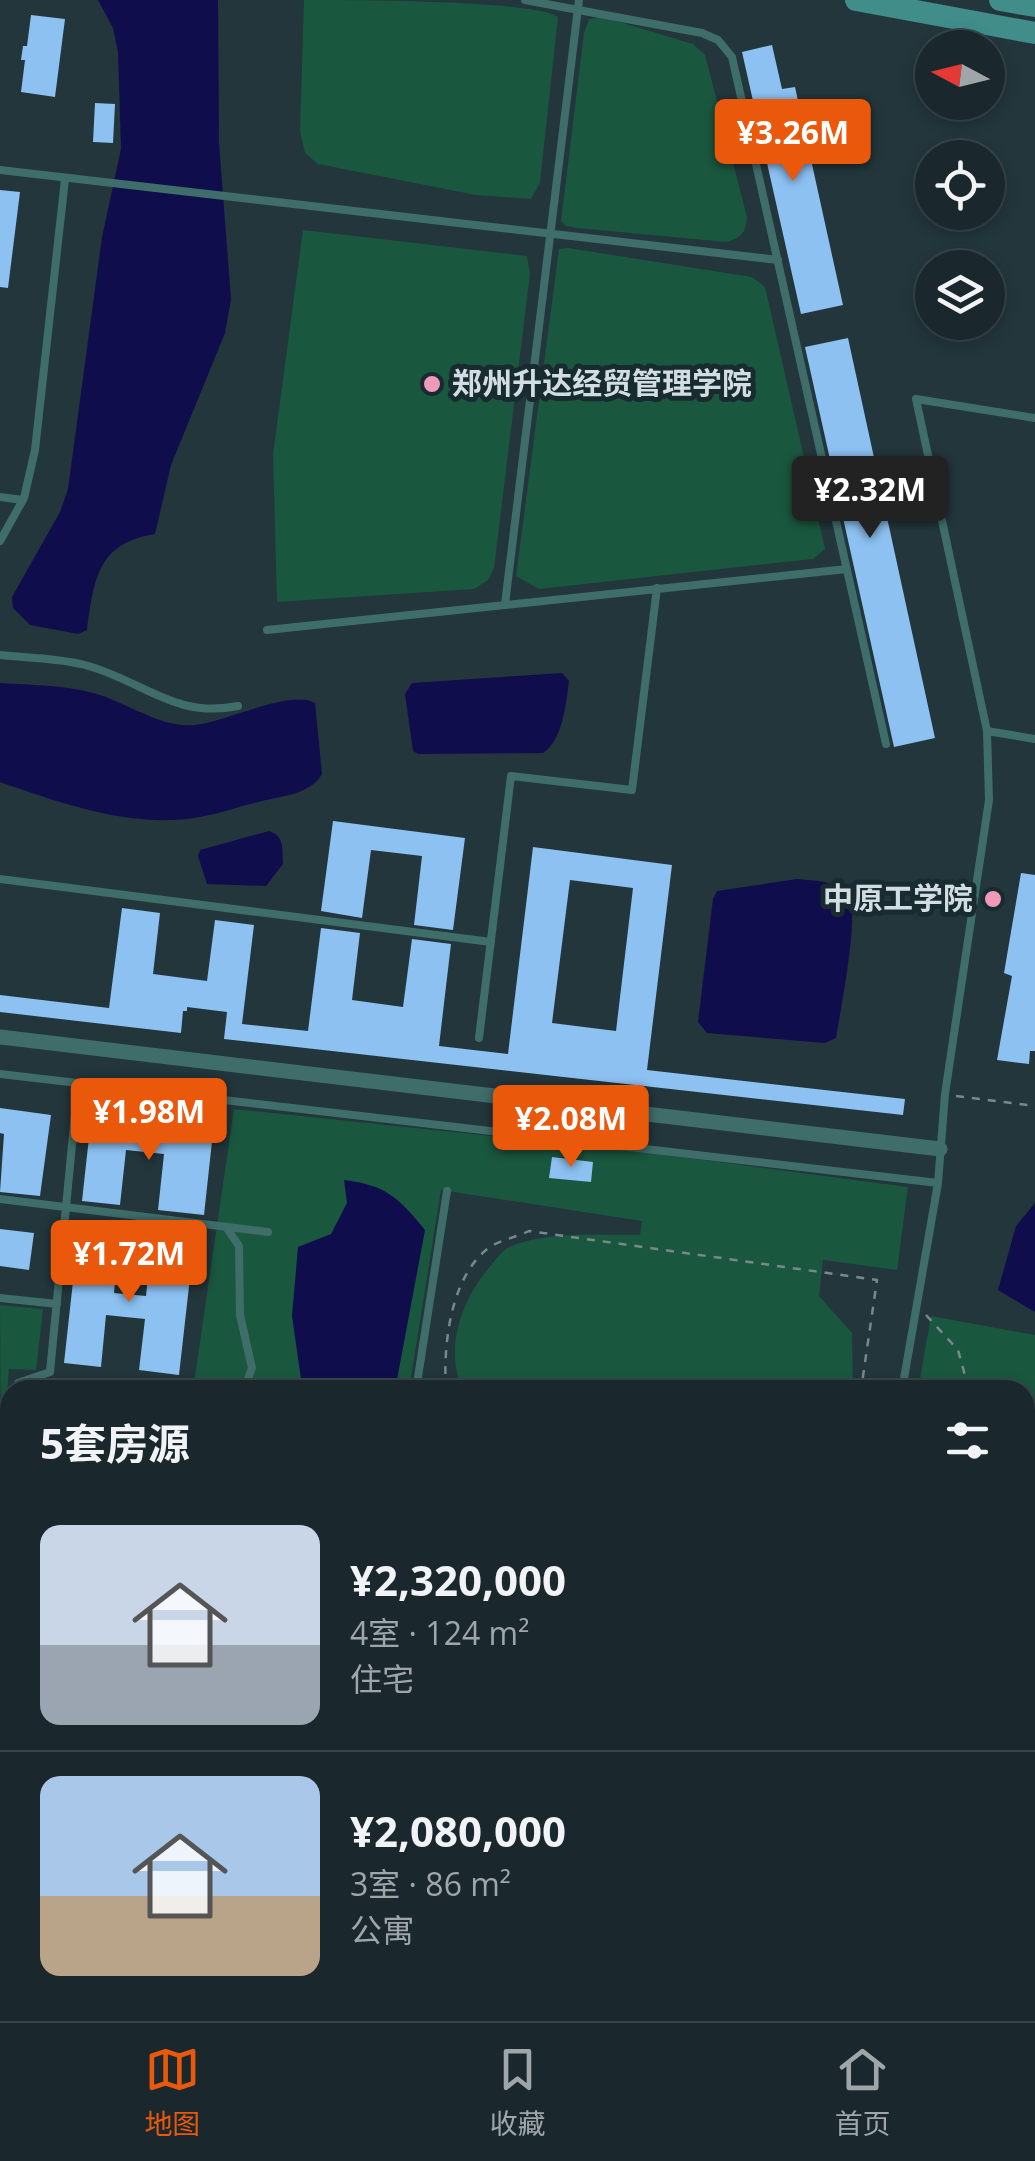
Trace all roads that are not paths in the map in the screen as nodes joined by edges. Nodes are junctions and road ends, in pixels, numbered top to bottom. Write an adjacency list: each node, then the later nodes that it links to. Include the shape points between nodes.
1 (525, 0): 5 (lane)
2 (856, 0): 6 (main road)
3 (1000, 0): 4 (main road)
4 (1032, 4): 6 (main road)
5 (578, 5): 9 (lane); 10 (lane, via 702,33 732,56)
6 (1030, 32)
7 (0, 170): 8 (lane)
8 (65, 179): 9 (lane); 13 (lane, via 35,450)
9 (550, 234): 10 (lane); 17 (lane)
10 (778, 260): 15 (lane)
11 (1035, 418): 21 (lane, via 916,399)
12 (0, 497): 13 (lane)
13 (23, 500): 14 (lane)
14 (0, 541)
15 (847, 568): 16 (lane); 23 (lane)
16 (658, 588): 17 (lane); 25 (lane, via 632,790 510,776)
17 (506, 604): 18 (lane)
18 (268, 630)
19 (0, 656): 20 (lane, via 81,664 195,709)
20 (238, 706)
21 (986, 731): 22 (lane); 30 (lane, via 989,800)
22 (1035, 739)
23 (886, 744)
24 (0, 878): 25 (lane)
25 (491, 942): 27 (lane)
26 (0, 1037): 30 (street)
27 (479, 1038)
28 (0, 1074): 29 (lane)
29 (78, 1083): 31 (lane); 34 (lane)
30 (940, 1149): 31 (lane)
31 (938, 1183): 42 (lane)
32 (447, 1191): 41 (lane)
33 (0, 1198): 34 (lane)
34 (66, 1207): 35 (lane); 38 (lane)
35 (226, 1227): 36 (lane); 40 (lane, via 239,1246 240,1315 252,1368)
36 (268, 1232)
37 (0, 1298): 38 (lane)
38 (57, 1304): 39 (lane, via 50,1372)
39 (33, 1380)
40 (248, 1380)
41 (418, 1380)
42 (904, 1380)

